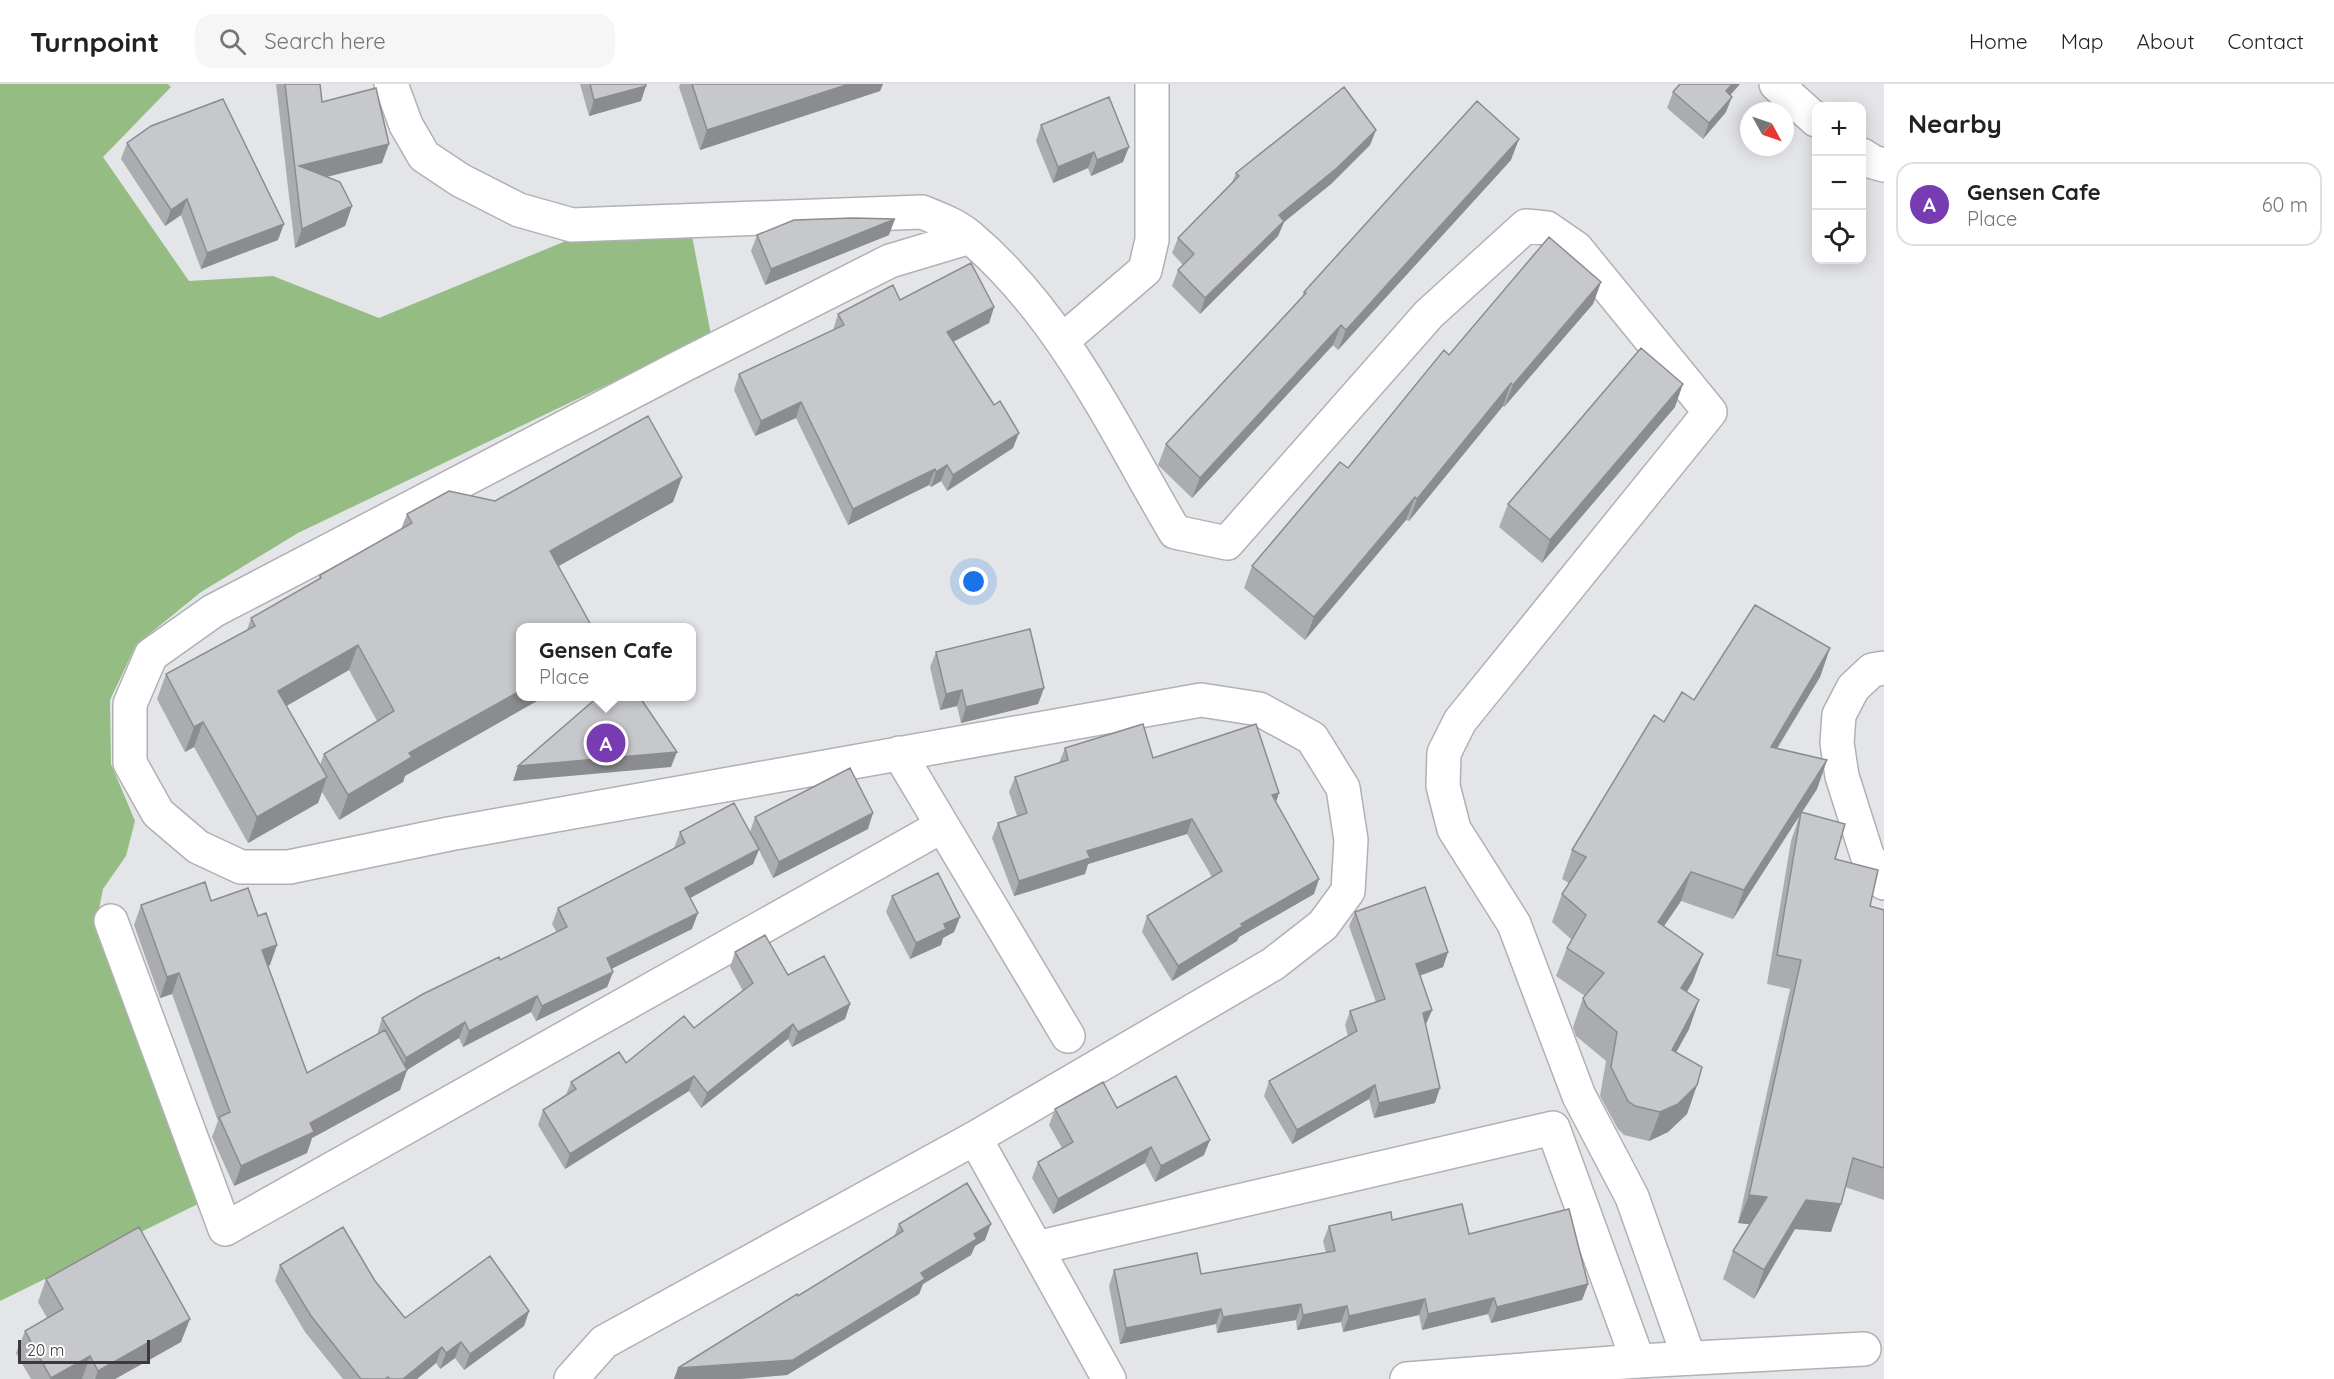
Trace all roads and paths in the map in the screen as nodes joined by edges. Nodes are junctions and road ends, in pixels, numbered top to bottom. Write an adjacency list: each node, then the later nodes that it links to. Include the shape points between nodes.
1 (391, 84): 7 (street, via 406,125 424,156 460,180 519,210 572,225 922,212 948,222)
2 (1152, 84): 8 (street, via 1152,240 1145,270)
3 (1776, 84): 4 (street)
4 (1812, 116)
5 (1864, 156): 6 (street)
6 (1884, 165)
7 (970, 237): 8 (street, via 1022,289); 10 (street, via 890,261 213,611 151,655 130,704 130,763 158,813 198,847 241,867 289,867)
8 (1063, 340): 18 (street, via 1175,532 1227,543 1429,314 1526,225 1547,228 1576,248 1710,412 1460,721 1444,753 1443,786 1454,829 1514,924 1579,1096 1632,1197)
9 (1884, 668): 12 (street, via 1872,670 1853,688 1839,715 1837,743 1842,776 1867,855)
10 (898, 753): 11 (street); 15 (street, via 1201,700 1259,709 1312,738 1343,788 1351,840 1348,891 1323,925 1273,964)
11 (942, 826): 13 (street, via 225,1229); 14 (street)
12 (1884, 883)
13 (111, 921)
14 (1068, 1036)
15 (975, 1138): 16 (street); 20 (street, via 604,1342)
16 (1036, 1248): 19 (street, via 1553,1128); 21 (street)
17 (1864, 1349): 18 (street)
18 (1689, 1358): 19 (street)
19 (1638, 1361): 22 (street)
20 (571, 1377)
21 (1109, 1379)
22 (1407, 1379)

